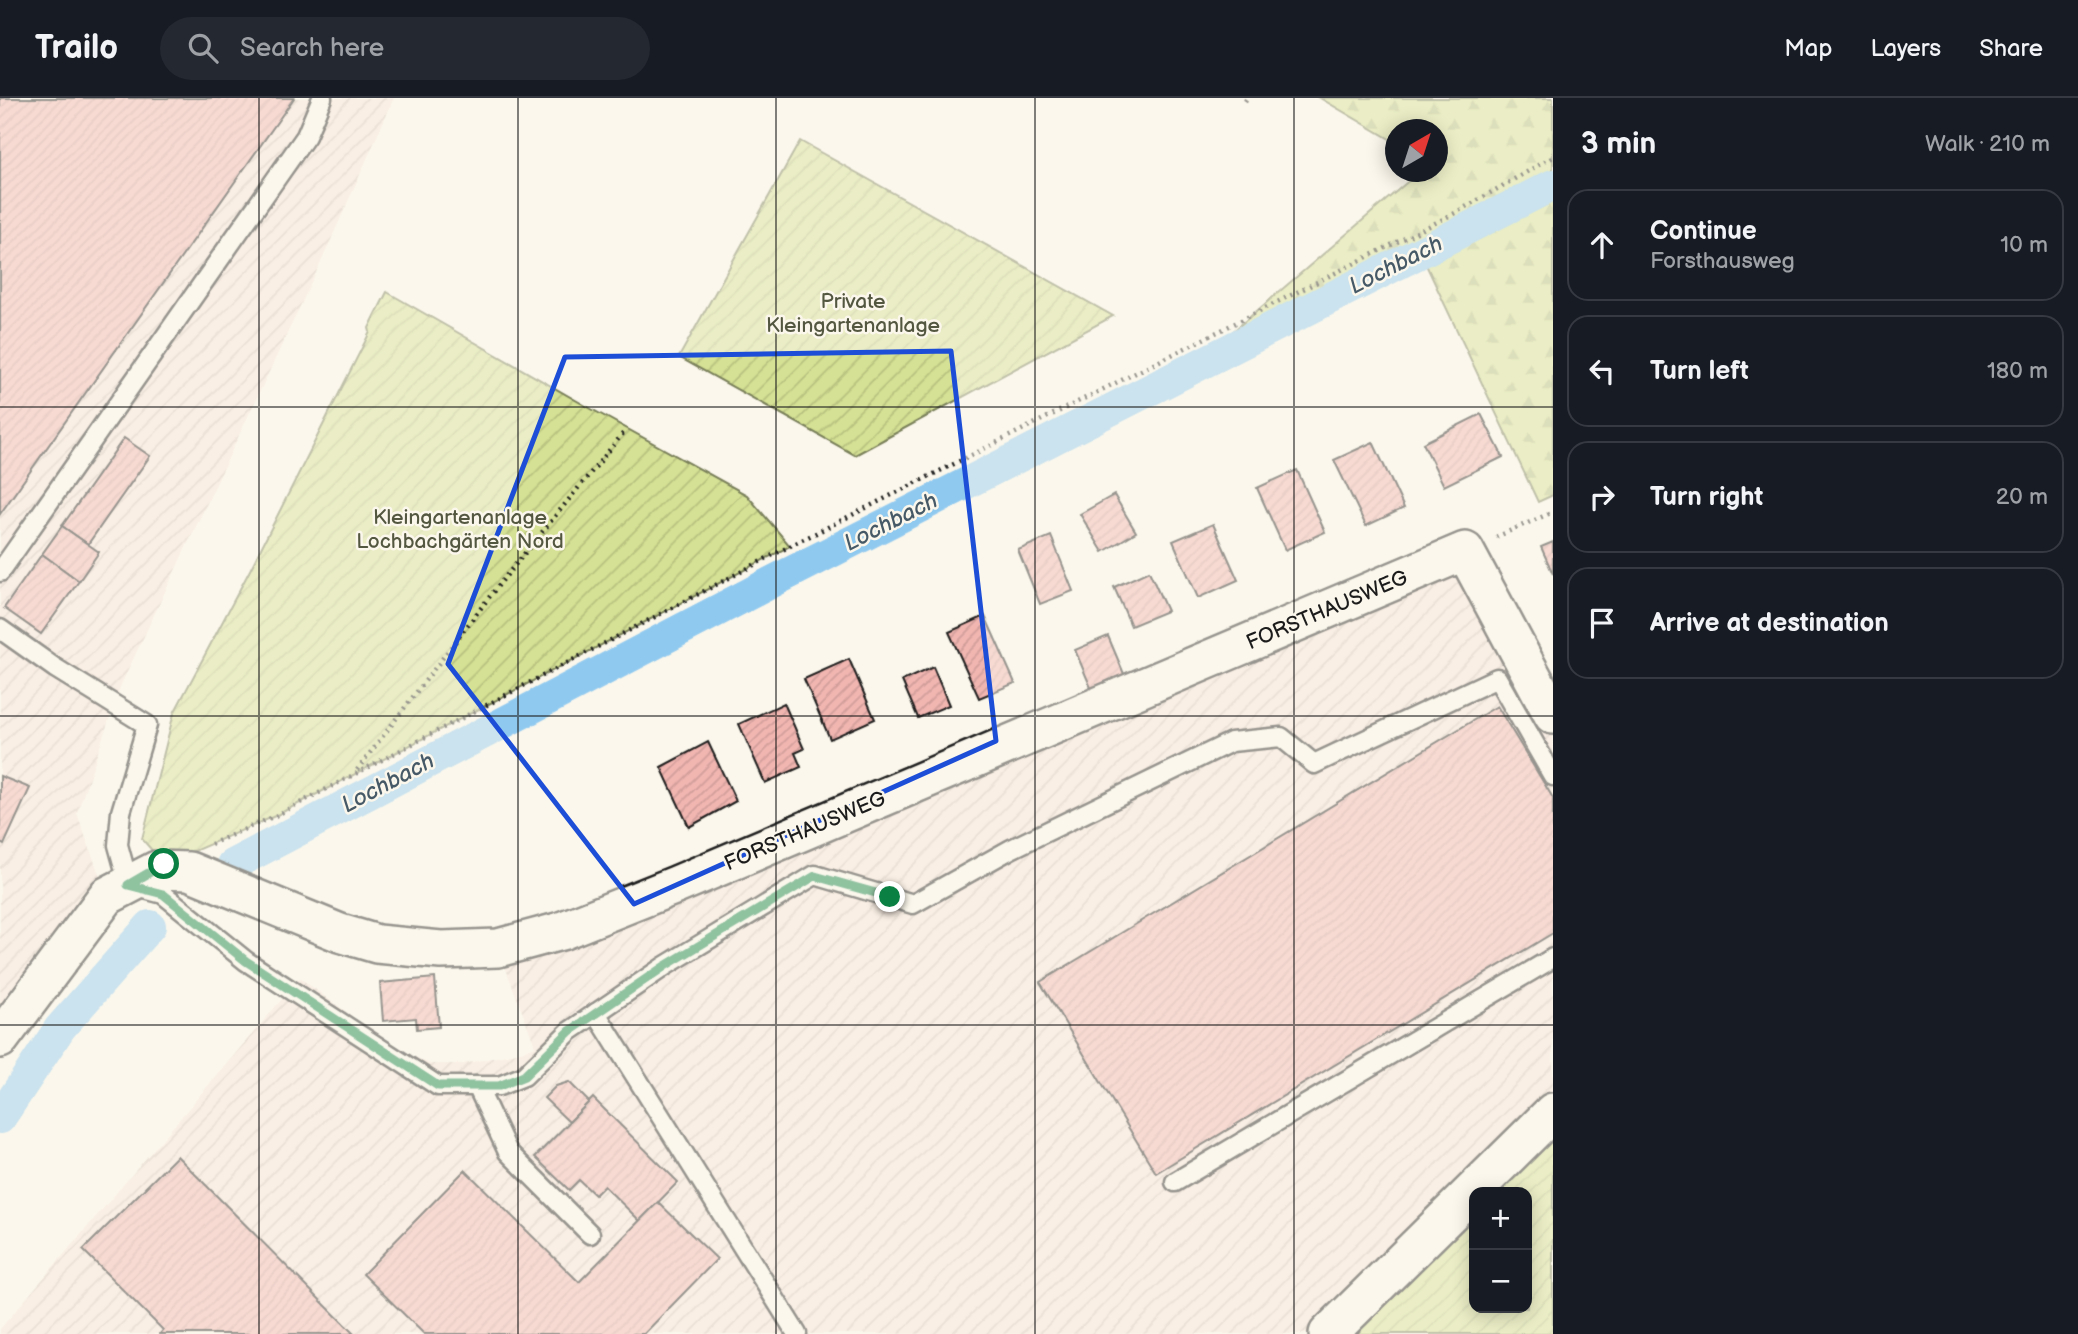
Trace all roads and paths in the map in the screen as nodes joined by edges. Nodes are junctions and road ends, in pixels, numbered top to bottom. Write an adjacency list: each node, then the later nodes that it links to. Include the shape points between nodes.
1 (322, 98): 6 (lane, via 306,136)
2 (1553, 157): 9 (path, via 1455,213 790,547)
3 (625, 431): 9 (path, via 497,587)
4 (1553, 512): 5 (path)
5 (1465, 551): 8 (street); 11 (street, FORSTHAUSWEG, via 676,886 561,931 498,948 433,950 377,944 240,891)
6 (0, 572)
7 (0, 629): 11 (lane, via 147,725 121,812 118,845)
8 (1553, 715)
9 (355, 774): 11 (path)
10 (1553, 776): 13 (lane, via 1497,678 1314,764 1281,737 1231,742 1011,849 913,904 815,876)
11 (171, 874): 14 (street, via 107,897); 15 (lane, via 201,926 246,961 438,1086)
12 (1553, 958): 17 (lane)
13 (596, 1013): 15 (lane, via 570,1031 524,1076 499,1086); 19 (lane)
14 (0, 1040)
15 (477, 1086): 18 (lane, via 508,1152)
16 (1553, 1112): 20 (street)
17 (1175, 1182)
18 (590, 1234)
19 (797, 1334)
20 (1328, 1334)

